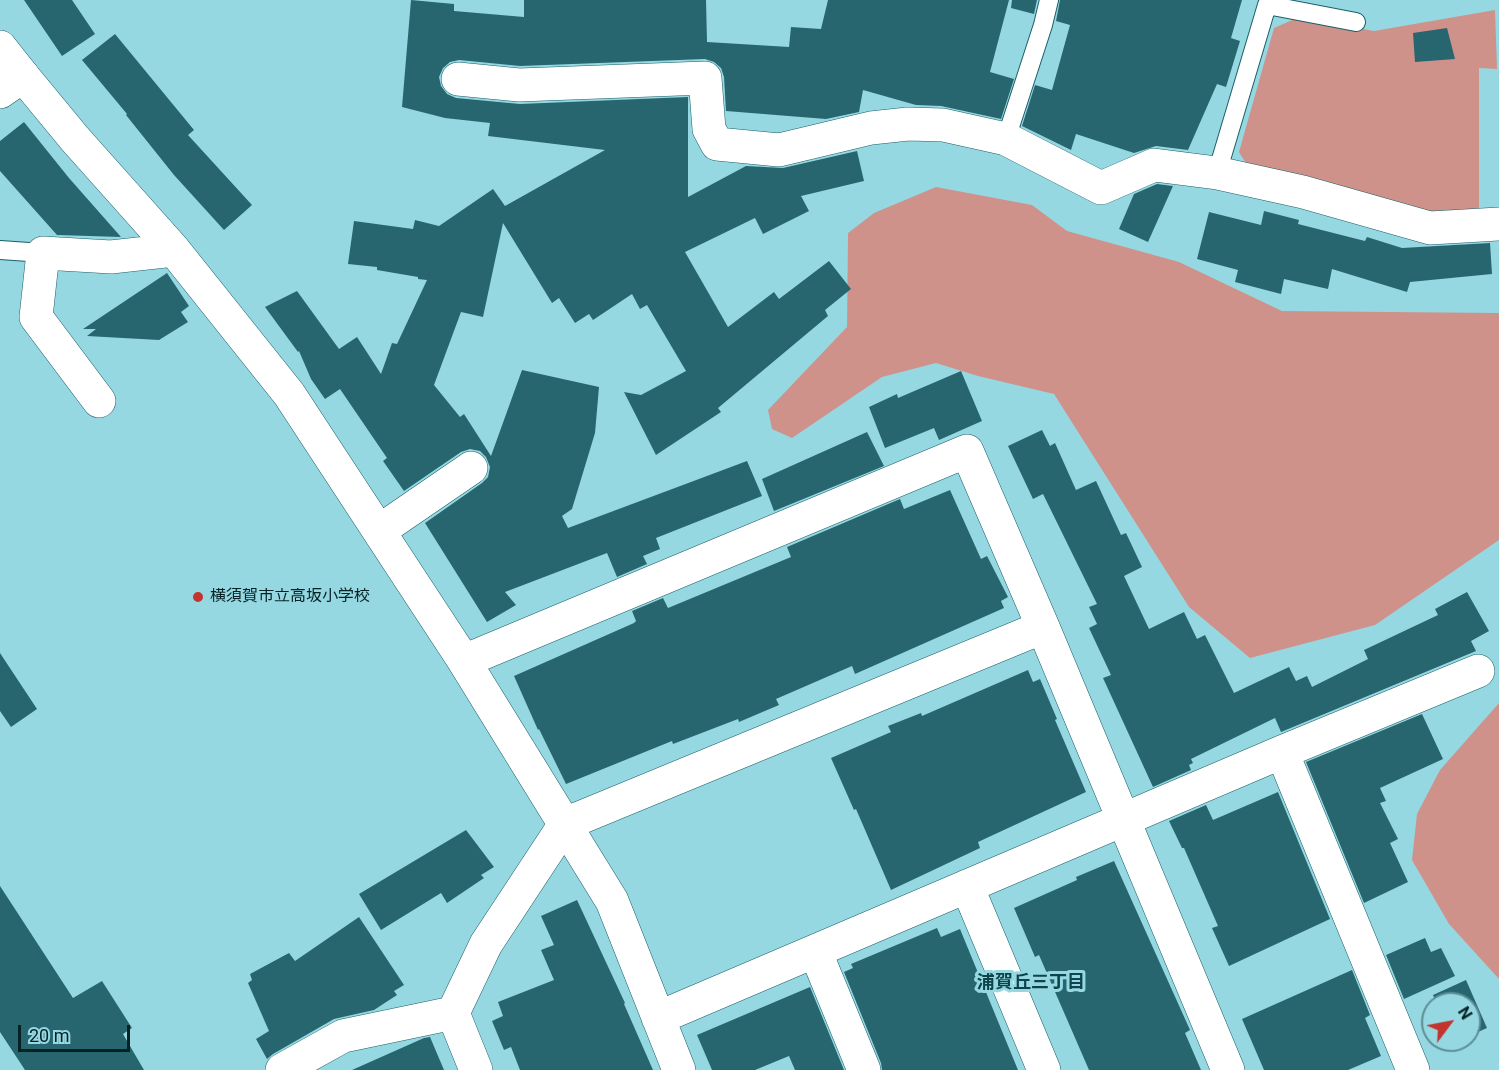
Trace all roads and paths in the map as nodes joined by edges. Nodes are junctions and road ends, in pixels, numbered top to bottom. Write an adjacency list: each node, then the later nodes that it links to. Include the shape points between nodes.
1 (1049, 0): 6 (lane)
2 (1356, 22): 7 (lane, via 1267,5)
3 (0, 46): 5 (street)
4 (458, 79): 6 (street, via 519,85 705,78 709,129 717,144 779,150 871,128 908,124 943,125)
5 (11, 84): 10 (street, via 75,139)
6 (1006, 139): 7 (street, via 1101,188 1154,165)
7 (1217, 173): 8 (street, via 1303,192 1430,228)
8 (1499, 224)
9 (0, 250): 11 (lane)
10 (174, 250): 11 (street, via 111,256); 14 (street, via 289,394)
11 (43, 253): 12 (street, via 36,316)
12 (99, 401)
13 (471, 468): 14 (street)
14 (379, 531): 16 (street)
15 (1043, 627): 16 (street, via 967,451); 19 (street); 20 (street)
16 (464, 661): 20 (street)
17 (1478, 671): 18 (street)
18 (1282, 752): 19 (street); 31 (street)
19 (1123, 820): 21 (street); 30 (street)
20 (565, 824): 23 (street, via 486,944); 24 (street, via 612,901)
21 (967, 886): 22 (street); 29 (street)
22 (816, 953): 24 (street); 28 (street)
23 (453, 1013): 25 (street, via 343,1036); 26 (street)
24 (658, 1018): 27 (street)
25 (282, 1070)
26 (476, 1070)
27 (679, 1070)
28 (864, 1070)
29 (1044, 1070)
30 (1227, 1070)
31 (1413, 1070)

